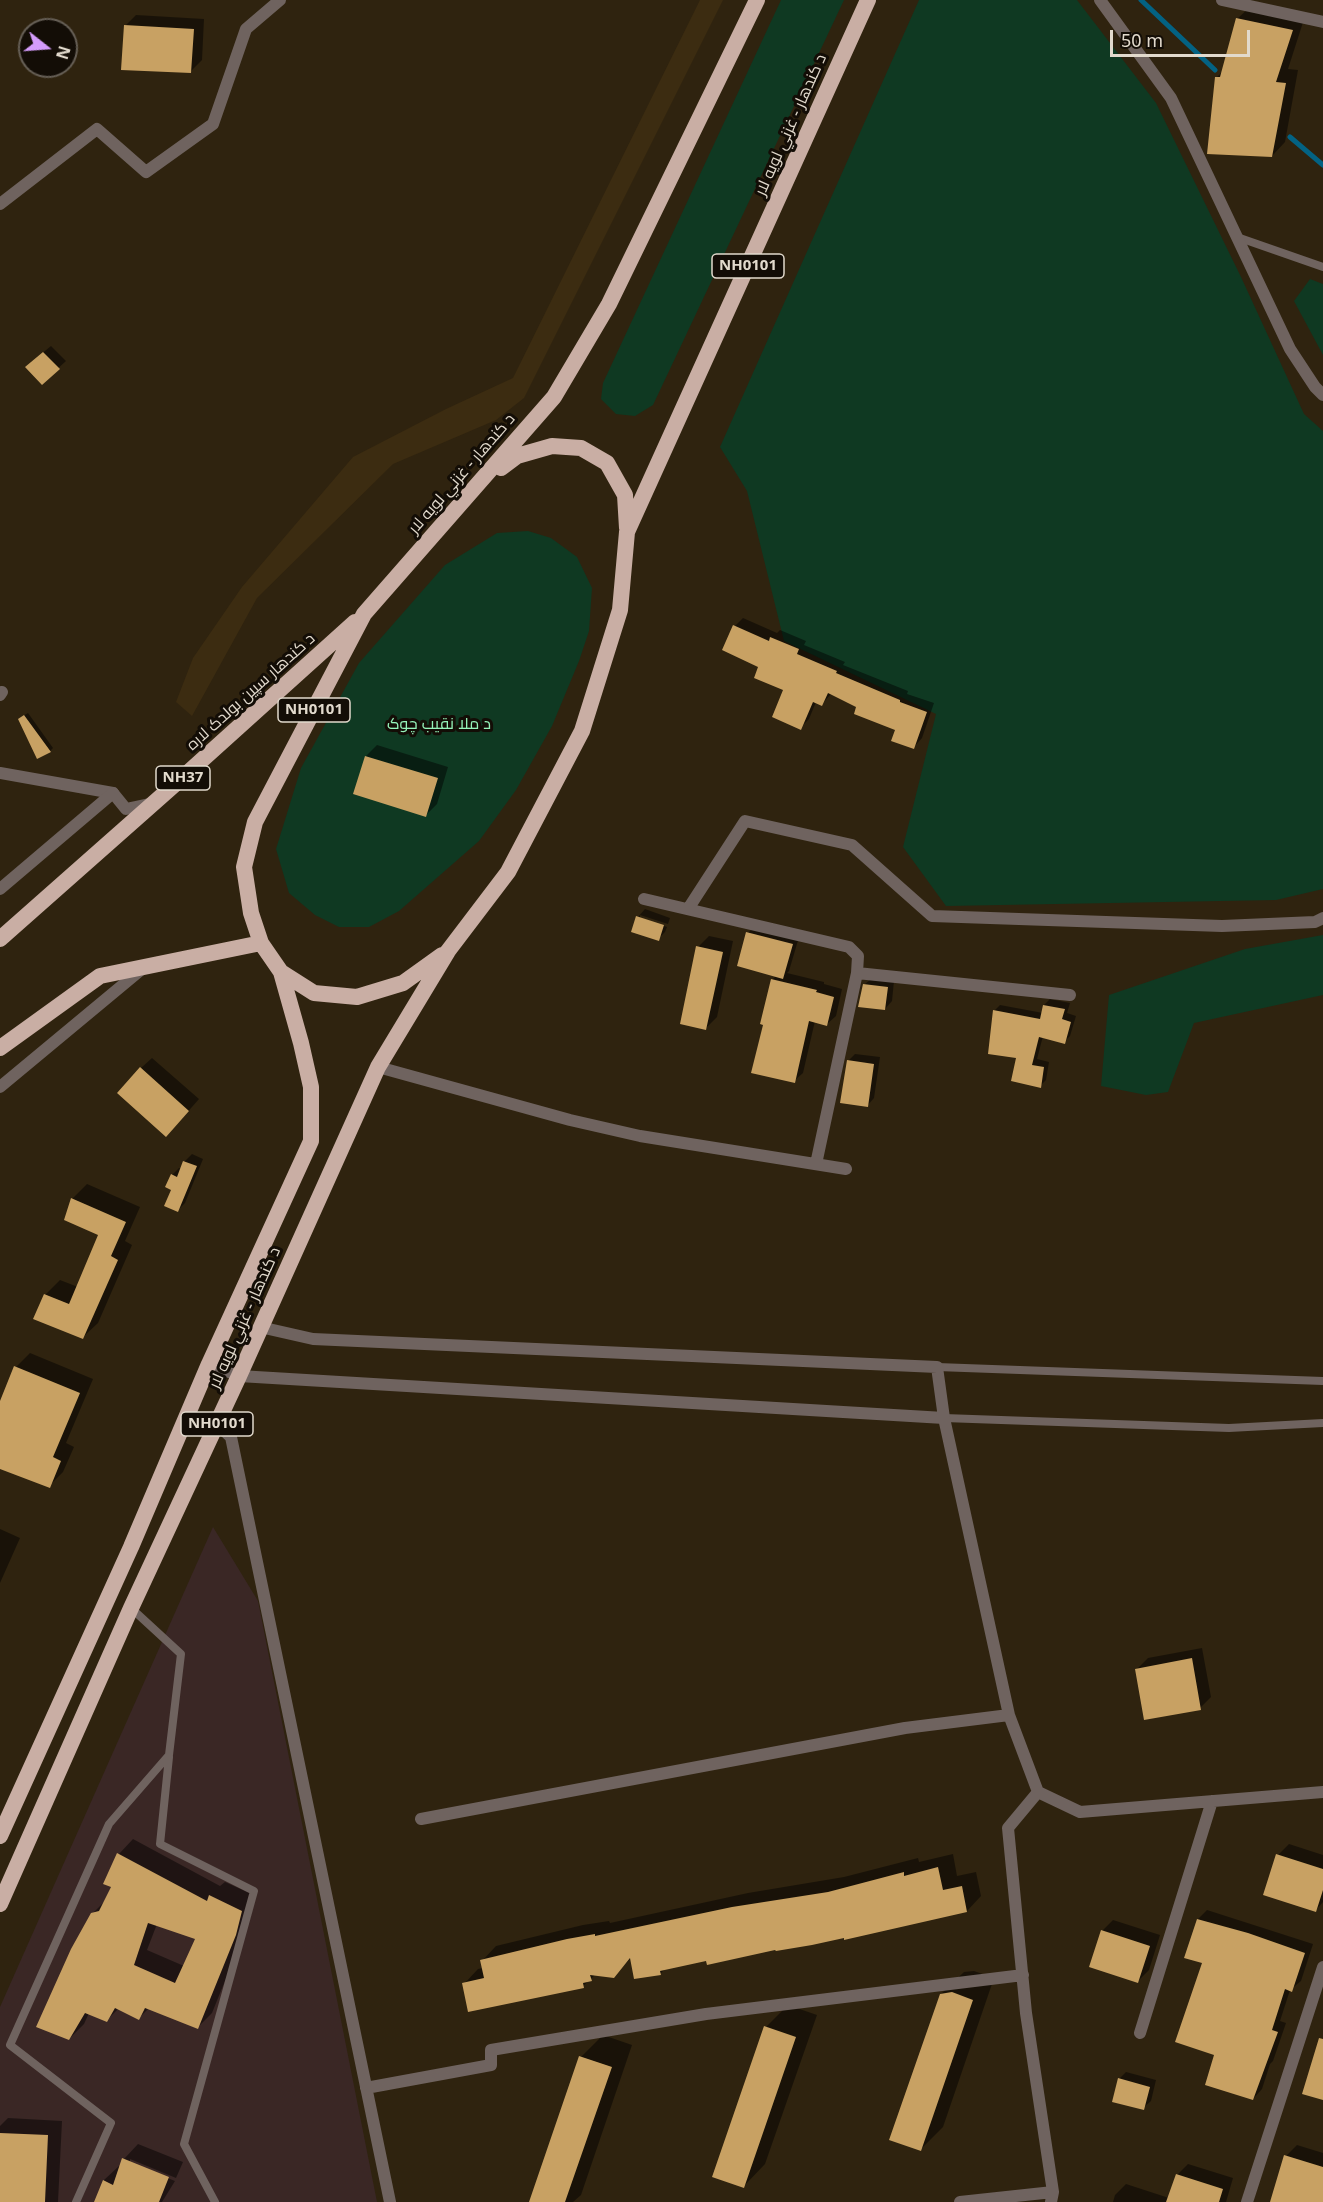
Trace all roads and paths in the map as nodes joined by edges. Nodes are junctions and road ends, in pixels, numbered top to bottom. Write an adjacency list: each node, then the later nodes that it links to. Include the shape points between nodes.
1 (280, 0): 7 (street, via 246,29 213,123 146,172 97,129)
2 (757, 0): 11 (highway, د کندهار - غزني لويه لار / NH0101, via 609,304 554,397)
3 (868, 0): 12 (highway, د کندهار - غزني لويه لار / NH0101)
4 (1100, 0): 8 (street, via 1172,98)
5 (1222, 0): 6 (street)
6 (1323, 22)
7 (0, 204)
8 (1237, 237): 9 (lane); 10 (street, via 1290,349)
9 (1323, 267)
10 (1323, 395)
11 (482, 480): 12 (highway, NH0101, via 517,456 552,446 580,448 607,463 625,495); 13 (highway, د کندهار - غزني لويه لار / NH0101)
12 (627, 531): 23 (highway, د کندهار - غزني لويه لار / NH0101, via 620,610 582,731 508,872)
13 (364, 614): 16 (highway, د کندهار سپین بولدک لاره / NH37); 22 (highway, د کندهار - غزني لويه لار / NH0101, via 255,822 244,867 251,913)
14 (0, 773): 15 (street)
15 (112, 793): 16 (street, via 126,809); 17 (street)
16 (155, 803): 21 (highway, د کندهار سپین بولدک لاره / NH37)
17 (0, 889)
18 (644, 899): 19 (street)
19 (688, 909): 20 (street, via 745,821 852,845 932,916 1222,926 1315,922); 26 (street, via 849,947 858,956)
20 (1323, 918)
21 (0, 939)
22 (261, 943): 24 (highway); 25 (highway, د کندهار - غزني لويه لار / NH0101)
23 (448, 951): 25 (highway, د کندهار - غزني لويه لار / NH0101, via 403,983 357,997 314,993); 29 (highway, د کندهار - غزني لويه لار / NH0101)
24 (145, 967): 28 (highway, via 100,976); 30 (street)
25 (281, 972): 34 (highway, د کندهار - غزني لويه لار / NH0101, via 311,1088 311,1141)
26 (857, 973): 27 (street); 31 (street)
27 (1070, 995)
28 (0, 1048)
29 (378, 1067): 31 (street, via 640,1136); 33 (highway, د کندهار - غزني لويه لار / NH0101)
30 (0, 1087)
31 (816, 1164): 32 (street)
32 (846, 1169)
33 (260, 1326): 35 (street, via 313,1339); 36 (highway, د کندهار - غزني لويه لار / NH0101)
34 (209, 1364): 36 (street); 48 (highway, د کندهار - غزني لويه لار / NH0101)
35 (937, 1367): 37 (lane); 38 (street)
36 (239, 1376): 38 (street); 40 (highway, د کندهار - غزني لويه لار / NH0101)
37 (1323, 1381)
38 (944, 1418): 39 (lane, via 1229,1428); 42 (street)
39 (1323, 1423)
40 (217, 1424): 41 (highway, د کندهار - غزني لويه لار / NH0101); 53 (street, via 231,1437)
41 (131, 1608): 43 (lane, via 181,1654); 49 (highway, د کندهار - غزني لويه لار / NH0101)
42 (1009, 1715): 44 (street); 47 (street, via 905,1728)
43 (169, 1755): 55 (lane, via 109,1824 10,2045 111,2123); 56 (lane, via 160,1844 255,1891 184,2144)
44 (1038, 1792): 46 (street, via 1080,1812); 51 (street, via 1008,1828)
45 (1323, 1792): 46 (street)
46 (1212, 1801): 52 (street)
47 (421, 1819)
48 (0, 1836)
49 (0, 1904)
50 (1323, 1967): 59 (street)
51 (1023, 1975): 53 (street, via 706,2014 491,2050 491,2065); 54 (street)
52 (1140, 2033)
53 (366, 2088): 57 (street)
54 (1052, 2197): 58 (street)
55 (76, 2202)
56 (215, 2202)
57 (390, 2202)
58 (960, 2202)
59 (1246, 2202)

